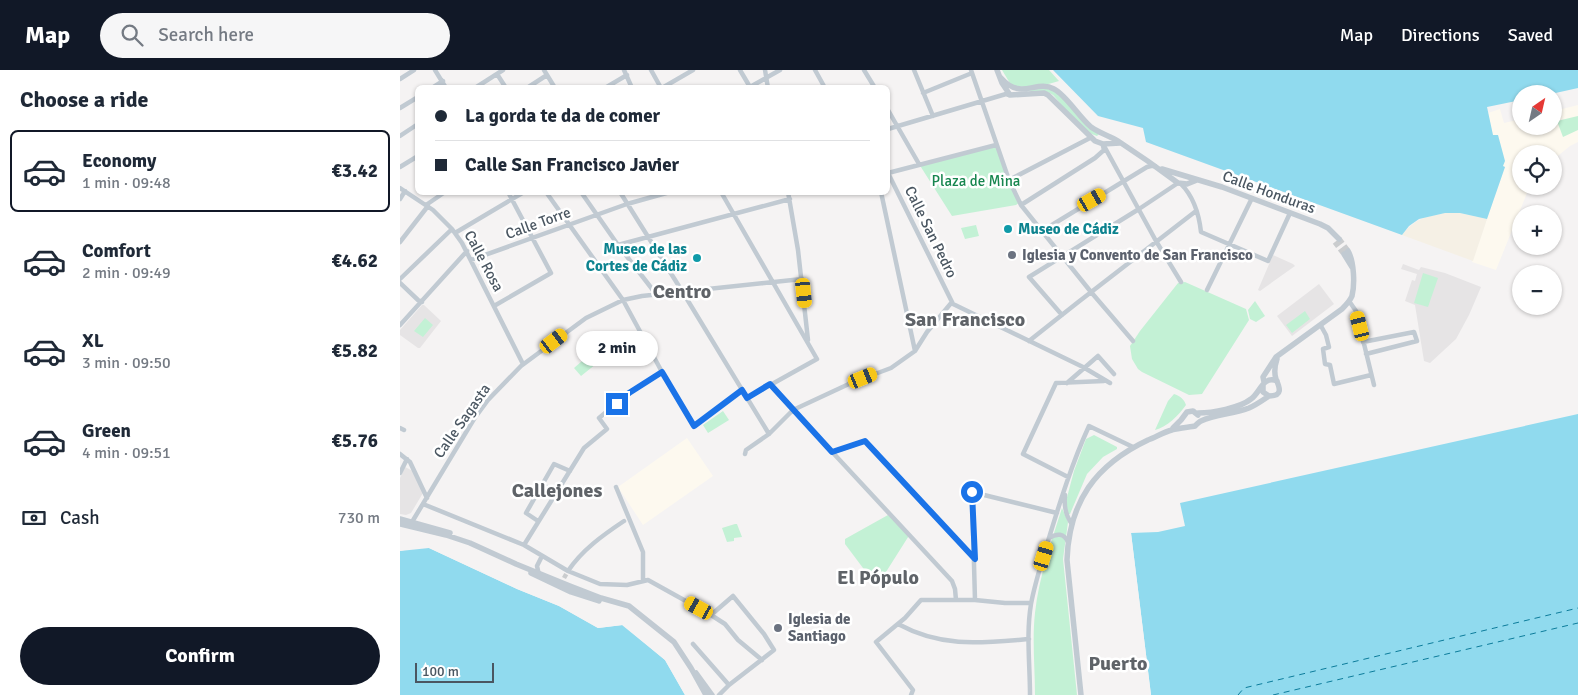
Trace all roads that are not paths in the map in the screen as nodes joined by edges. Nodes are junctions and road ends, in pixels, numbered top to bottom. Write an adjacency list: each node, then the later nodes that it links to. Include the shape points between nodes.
1 (414, 70): 19 (street)
2 (435, 70): 20 (street)
3 (503, 70): 16 (street)
4 (624, 70): 17 (street)
5 (651, 70): 29 (street)
6 (693, 70): 30 (street)
7 (740, 70): 31 (street)
8 (765, 70): 18 (street)
9 (780, 70): 18 (street)
10 (815, 70): 34 (street)
11 (864, 70): 35 (street)
12 (914, 70): 37 (street)
13 (997, 70): 36 (street)
14 (971, 71): 37 (street); 39 (street)
15 (545, 72): 25 (street); 26 (street)
16 (497, 74): 23 (street); 24 (street)
17 (627, 75): 27 (street); 28 (street)
18 (766, 78): 32 (street); 33 (street)
19 (400, 79)
20 (443, 81): 21 (street); 22 (street)
21 (437, 85)
22 (445, 85)
23 (480, 85)
24 (504, 85)
25 (530, 85)
26 (553, 85)
27 (610, 85)
28 (631, 85)
29 (660, 85)
30 (667, 85)
31 (748, 85)
32 (754, 85)
33 (767, 85)
34 (823, 85)
35 (873, 85)
36 (1012, 91): 39 (street); 47 (street, via 1048,95); 48 (street, via 1044,87 1055,89 1092,127)
37 (923, 93): 42 (street)
38 (415, 99): 40 (street)
39 (981, 101): 42 (street); 50 (street)
40 (400, 108)
41 (890, 114): 44 (street)
42 (933, 116): 44 (street)
43 (415, 126): 46 (street)
44 (897, 126): 45 (street); 52 (street)
45 (890, 128)
46 (401, 133)
47 (1090, 138): 49 (street); 57 (street)
48 (1120, 143): 49 (street); 54 (street)
49 (1104, 144): 59 (street); 78 (street, via 1104,150 1095,158)
50 (996, 145): 52 (street); 57 (street)
51 (415, 158): 53 (street)
52 (919, 164): 55 (street)
53 (400, 167)
54 (1158, 168): 58 (street, Calle Honduras); 59 (street, via 1150,166); 60 (street)
55 (890, 172)
56 (890, 177): 110 (street, Calle San Pedro)
57 (1009, 180): 78 (street)
58 (1197, 180): 60 (street); 74 (street, Calle Honduras)
59 (1124, 182): 80 (street); 87 (street)
60 (1179, 183): 80 (street); 81 (street, via 1192,197)
61 (400, 188): 62 (street, Calle Rosa)
62 (405, 191): 73 (street); 79 (street, Calle Rosa)
63 (440, 195): 79 (street)
64 (510, 195): 76 (street)
65 (520, 195): 76 (street)
66 (548, 195): 85 (street)
67 (583, 195): 84 (street)
68 (622, 195): 77 (street)
69 (662, 195): 77 (street, Calle Torre)
70 (723, 195): 83 (street)
71 (789, 195): 75 (street)
72 (882, 195): 121 (street)
73 (400, 198)
74 (1252, 198): 82 (street, Calle Honduras); 93 (street)
75 (790, 199): 83 (street); 99 (street)
76 (512, 200): 86 (street); 89 (street)
77 (627, 204): 84 (street, Calle Torre); 88 (street)
78 (1020, 204): 87 (street)
79 (427, 205): 86 (street, Calle Rosa); 92 (street)
80 (1139, 209): 91 (street); 97 (street)
81 (1196, 210): 91 (street); 93 (street, via 1200,232)
82 (1290, 213): 90 (street, Calle Honduras, via 1320,224); 93 (street, via 1268,261)
83 (734, 214): 88 (street); 101 (street)
84 (597, 215): 85 (street, Calle Torre); 94 (street)
85 (569, 226): 89 (street, Calle Torre); 107 (street)
86 (453, 231): 95 (street, Calle Rosa); 100 (street)
87 (1042, 231): 97 (street)
88 (647, 238): 94 (street); 104 (street)
89 (532, 239): 98 (street, Calle Torre); 111 (street, via 552,273)
90 (1337, 240)
91 (1156, 241): 102 (street); 105 (street)
92 (400, 242)
93 (1229, 244): 103 (street)
94 (618, 245): 106 (street)
95 (467, 251): 98 (street, Calle Rosa); 109 (street)
96 (1346, 253): 108 (street, via 1353,261)
97 (1062, 258): 105 (street); 112 (street, via 1029,277)
98 (471, 260): 111 (street, Calle Rosa)
99 (802, 279): 101 (street, Calle Sagasta); 115 (street)
100 (400, 281): 109 (street)
101 (773, 282): 104 (street, Calle Sagasta); 116 (street)
102 (1181, 282)
103 (1207, 290)
104 (682, 291): 106 (street, Calle Sagasta); 134 (street)
105 (1091, 292): 112 (street); 119 (street)
106 (656, 294): 107 (street, Calle Sagasta)
107 (623, 300): 124 (street, Calle Sagasta, via 586,318); 126 (street)
108 (1349, 301): 114 (street); 120 (street, via 1356,311)
109 (422, 302): 113 (street)
110 (952, 302): 118 (street); 121 (street)
111 (494, 306): 124 (street, Calle Rosa)
112 (1062, 315): 118 (street)
113 (400, 325)
114 (1321, 326): 123 (street); 128 (street, via 1329,347 1323,349 1325,364 1330,365 1334,384)
115 (807, 327): 116 (street); 117 (street)
116 (800, 330): 117 (street)
117 (808, 341): 131 (street, via 817,359)
118 (1030, 341): 125 (street)
119 (1133, 341)
120 (1363, 342): 122 (street); 122 (street, via 1414,332 1417,341)
121 (915, 351): 137 (street, via 891,368)
122 (1366, 354): 128 (street)
123 (1280, 355): 129 (street, via 1275,364); 132 (street, via 1263,376)
124 (523, 364): 156 (street, Calle Sagasta, via 474,419)
125 (1083, 368): 127 (street, via 1098,356); 130 (street); 130 (street, via 1110,382)
126 (662, 372): 134 (street, via 694,426); 149 (street, via 599,418 607,429 584,448)
127 (1114, 374)
128 (1371, 374): 133 (street)
129 (1276, 381): 132 (street, via 1268,379); 135 (street, via 1279,391)
130 (1067, 383): 151 (street, via 1056,383 1023,454)
131 (770, 384): 136 (street); 137 (street)
132 (1263, 384): 135 (street, via 1263,392); 138 (street, via 1247,402)
133 (1374, 385)
134 (742, 390): 136 (street)
135 (1269, 396): 140 (street, via 1251,407)
136 (747, 398): 143 (street)
137 (793, 410): 143 (street); 145 (street)
138 (1198, 413): 139 (street, via 1189,411); 140 (street)
139 (1183, 417): 141 (street); 142 (street)
140 (1198, 423): 141 (street)
141 (1189, 426): 142 (street)
142 (1171, 430): 144 (street)
143 (769, 434): 147 (street, via 749,447)
144 (1133, 447): 151 (street, via 1089,426); 163 (street, via 1095,478 1084,494)
145 (832, 452): 169 (street, via 865,441); 174 (street, via 952,581)
146 (400, 454): 148 (street)
147 (745, 454)
148 (407, 459): 150 (street); 156 (street)
149 (570, 471): 152 (street, via 554,464); 155 (street)
150 (400, 473)
151 (1068, 477): 154 (street)
152 (542, 485): 155 (street); 159 (street, via 526,513)
153 (616, 487): 173 (street, via 643,552)
154 (1066, 487): 158 (street); 163 (street, via 1064,508)
155 (557, 492): 159 (street)
156 (427, 498): 157 (street, Calle Sagasta)
157 (423, 504): 162 (street, Calle Sagasta); 167 (street)
158 (1057, 513): 164 (street); 169 (street, via 972,492)
159 (538, 521): 167 (street)
160 (624, 521): 171 (street, via 576,559)
161 (400, 522): 162 (street); 165 (street)
162 (412, 522): 165 (street, via 464,538)
163 (1072, 524): 166 (street)
164 (1049, 538): 166 (street, via 1061,535); 177 (street)
165 (470, 543): 170 (street)
166 (1068, 544): 189 (street)
167 (524, 545): 168 (street)
168 (542, 556): 171 (street); 172 (street)
169 (975, 559): 175 (street)
170 (516, 564): 172 (street); 172 (street)
171 (568, 571): 173 (street, via 600,584 627,585)
172 (537, 572): 176 (street); 176 (street, via 572,592 599,601)
173 (643, 580): 178 (street)
174 (956, 600): 175 (street); 179 (street, via 921,600)
175 (975, 600): 177 (street)
176 (616, 602): 183 (street, via 629,606 670,637)
177 (1031, 603): 180 (street)
178 (711, 615): 182 (street, via 725,624); 182 (street, via 733,596 774,650)
179 (898, 624): 180 (street, via 923,636 958,643); 187 (street, via 876,642 913,690)
180 (1029, 639): 188 (street)
181 (692, 644): 184 (street)
182 (762, 660): 184 (street)
183 (691, 668): 185 (street); 185 (street)
184 (729, 685): 186 (street)
185 (709, 695)
186 (719, 695)
187 (910, 695)
188 (1030, 695)
189 (1081, 695)

